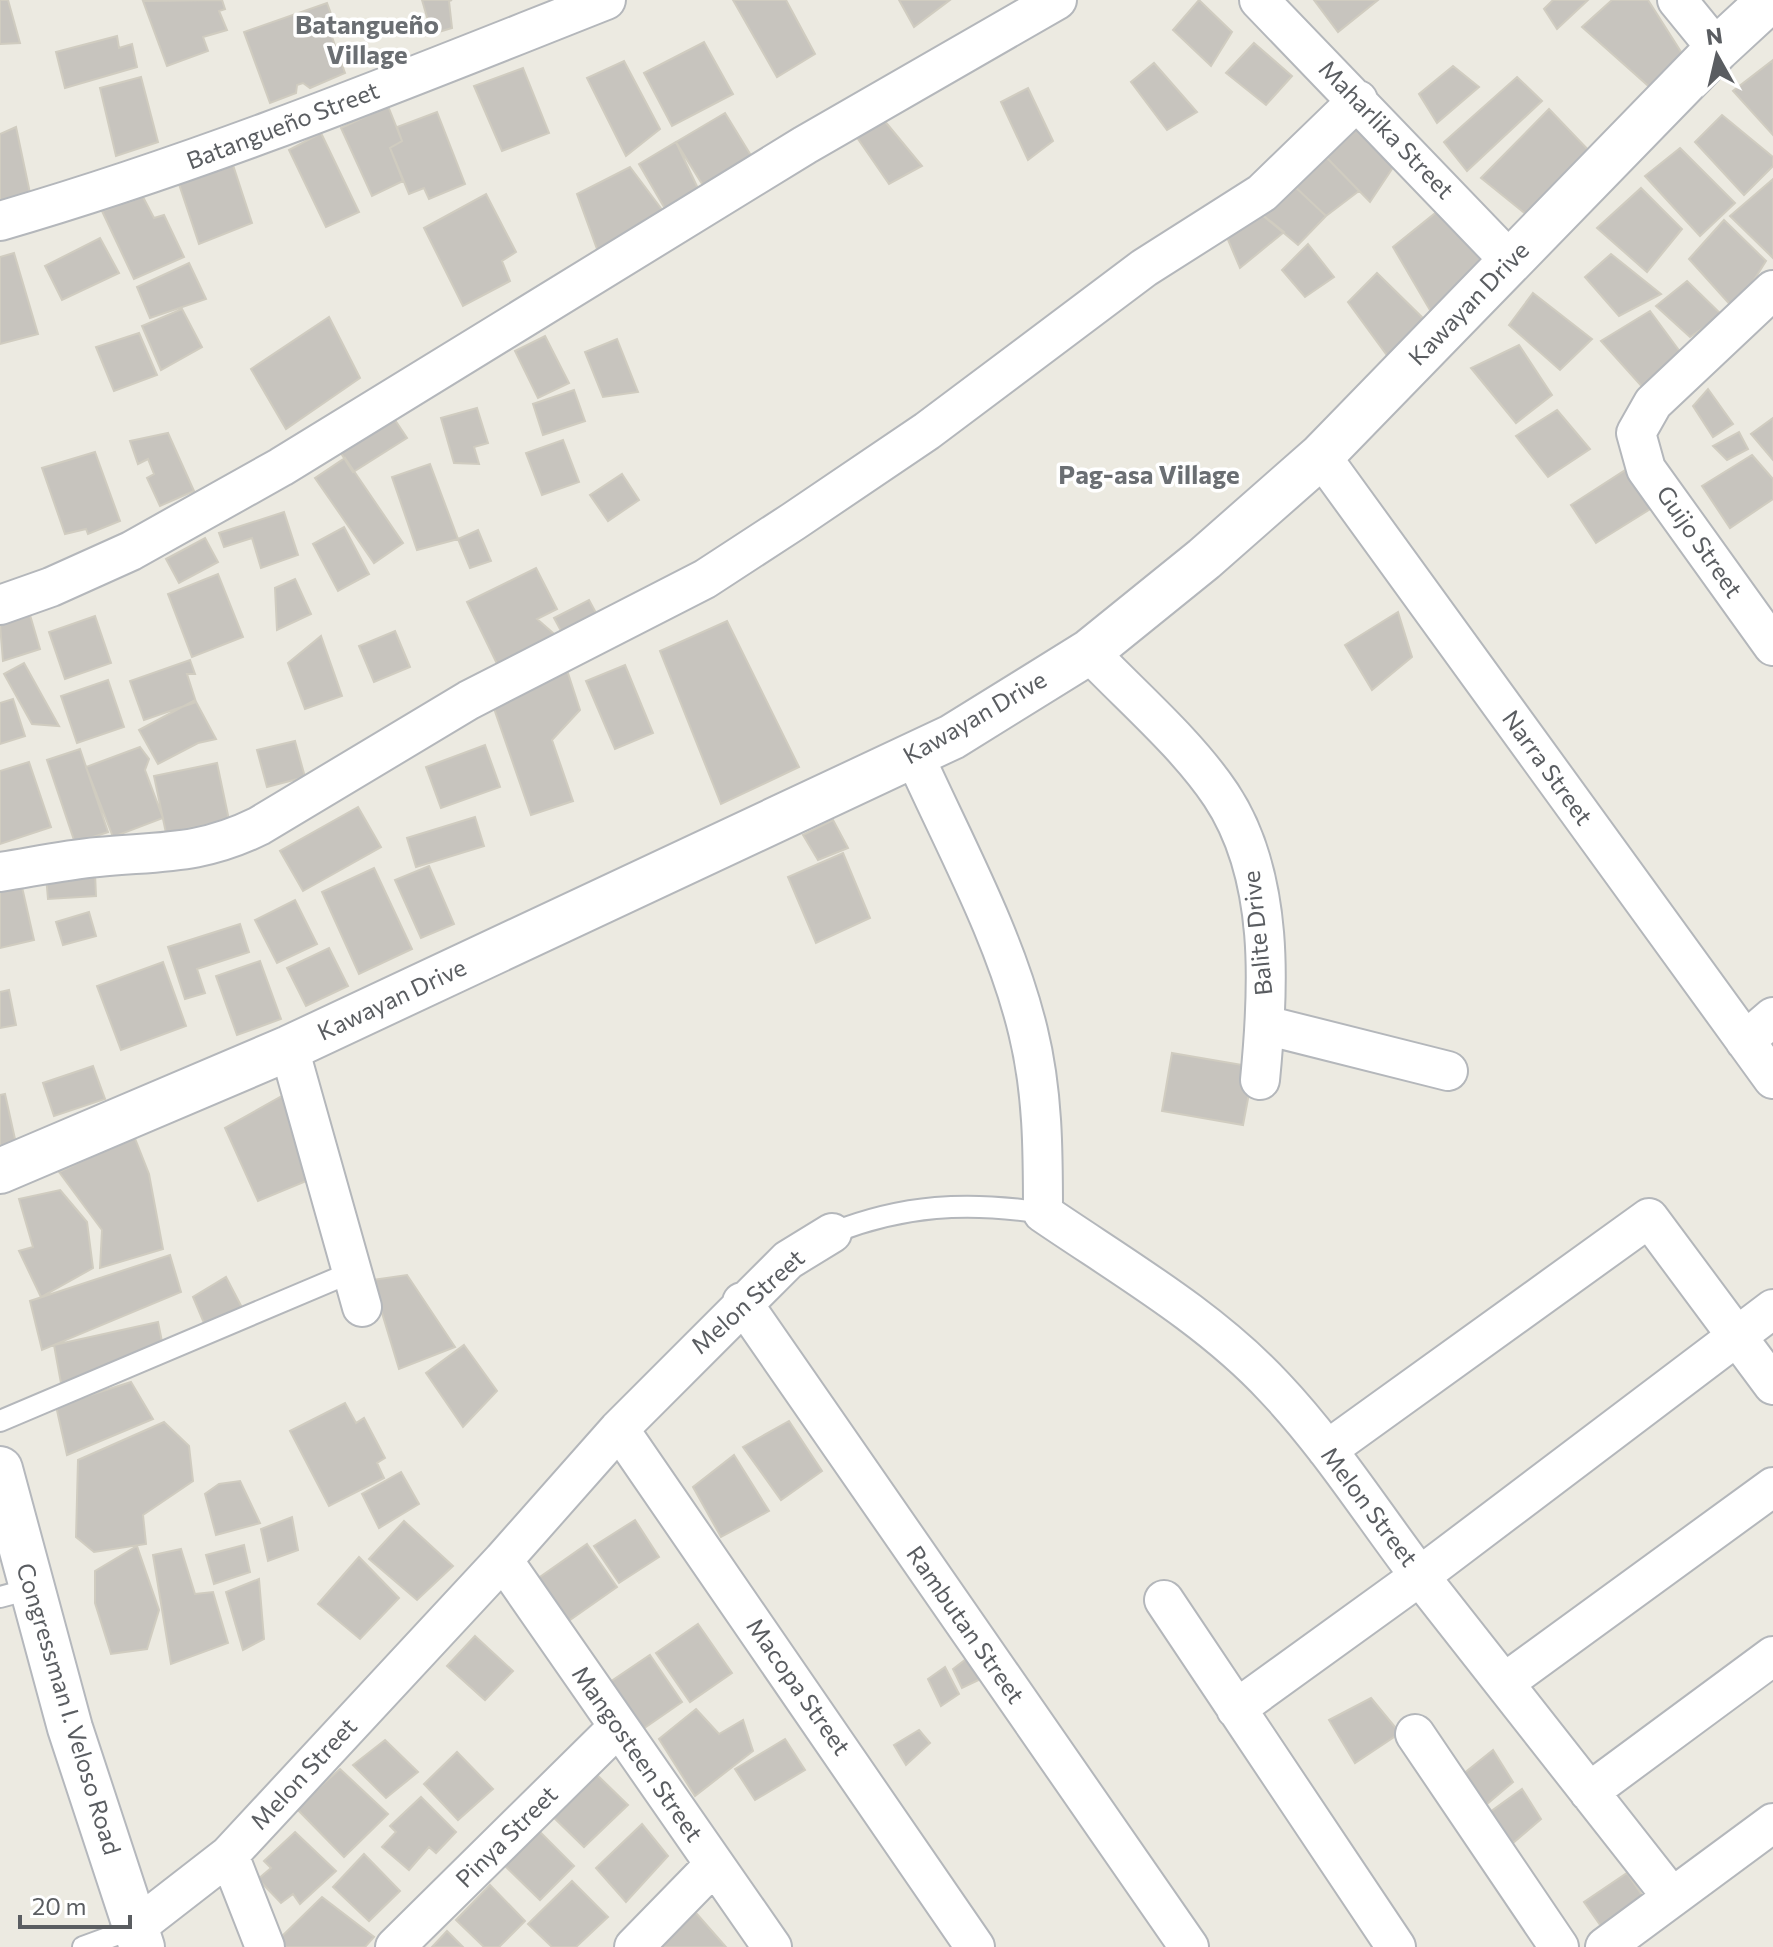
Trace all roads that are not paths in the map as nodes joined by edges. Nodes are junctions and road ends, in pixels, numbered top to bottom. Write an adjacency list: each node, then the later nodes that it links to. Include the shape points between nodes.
1 (606, 0): 8 (street, Batangueño Street, via 219,151)
2 (1057, 0): 12 (street, via 792,153 281,467 131,551)
3 (1259, 0): 7 (street, Maharlika Street)
4 (1677, 0): 6 (street)
5 (1770, 0): 6 (street, Kawayan Drive)
6 (1717, 49): 9 (street, Kawayan Drive)
7 (1358, 100): 9 (street, Maharlika Street); 16 (street, via 1262,193 1144,268 927,431 705,579 469,700 224,843)
8 (0, 221)
9 (1511, 262): 11 (street, Kawayan Drive)
10 (1767, 310): 13 (street, Guijo Street, via 1653,403 1636,433 1646,469)
11 (1321, 456): 14 (street, Kawayan Drive); 18 (street, Narra Street)
12 (0, 605)
13 (1773, 646)
14 (1089, 652): 15 (street, Kawayan Drive); 17 (street, Balite Drive, via 1208,778 1236,820 1251,860 1260,914)
15 (914, 755): 19 (street, Kawayan Drive); 24 (street, via 1010,973 1028,1030 1043,1119)
16 (0, 872)
17 (1265, 1025): 20 (street); 22 (street, Balite Drive)
18 (1759, 1029): 21 (street, Narra Street)
19 (289, 1048): 23 (street, Kawayan Drive); 26 (street)
20 (1448, 1071)
21 (1773, 1079)
22 (1260, 1080)
23 (0, 1171)
24 (1043, 1213): 25 (lane, Melon Street, via 960,1204 914,1208); 33 (street, Melon Street, via 1224,1341 1274,1387)
25 (832, 1233): 27 (street, Melon Street, via 788,1260)
26 (357, 1290): 31 (lane)
27 (742, 1302): 32 (street, Melon Street); 57 (street, Rambutan Street)
28 (1773, 1309): 29 (street)
29 (1738, 1335): 30 (street); 33 (street, via 1649,1218); 37 (street)
30 (1773, 1385)
31 (0, 1421)
32 (619, 1429): 36 (street, Melon Street); 56 (street, Macopa Street)
33 (1327, 1450): 37 (street, Melon Street)
34 (0, 1469): 38 (street, Congressman I. Veloso Road)
35 (1773, 1487): 41 (street)
36 (503, 1560): 43 (street, Mangosteen Street); 47 (street, Melon Street)
37 (1420, 1576): 41 (street, Melon Street); 42 (street)
38 (15, 1593): 50 (street, Congressman I. Veloso Road)
39 (1164, 1600): 42 (street)
40 (1773, 1656): 45 (street)
41 (1504, 1683): 45 (street, Melon Street)
42 (1236, 1709): 58 (street)
43 (618, 1727): 48 (street, Mangosteen Street); 53 (street, Pinya Street)
44 (1415, 1734): 59 (street)
45 (1589, 1792): 49 (street, Melon Street)
46 (1773, 1823): 49 (street)
47 (229, 1855): 50 (street, Melon Street); 52 (street)
48 (714, 1865): 54 (street); 55 (street, Mangosteen Street)
49 (1672, 1897): 60 (street)
50 (138, 1937): 51 (lane)
51 (83, 1947)
52 (265, 1947)
53 (395, 1947)
54 (634, 1947)
55 (772, 1947)
56 (975, 1947)
57 (1189, 1947)
58 (1396, 1947)
59 (1559, 1947)
60 (1605, 1947)

